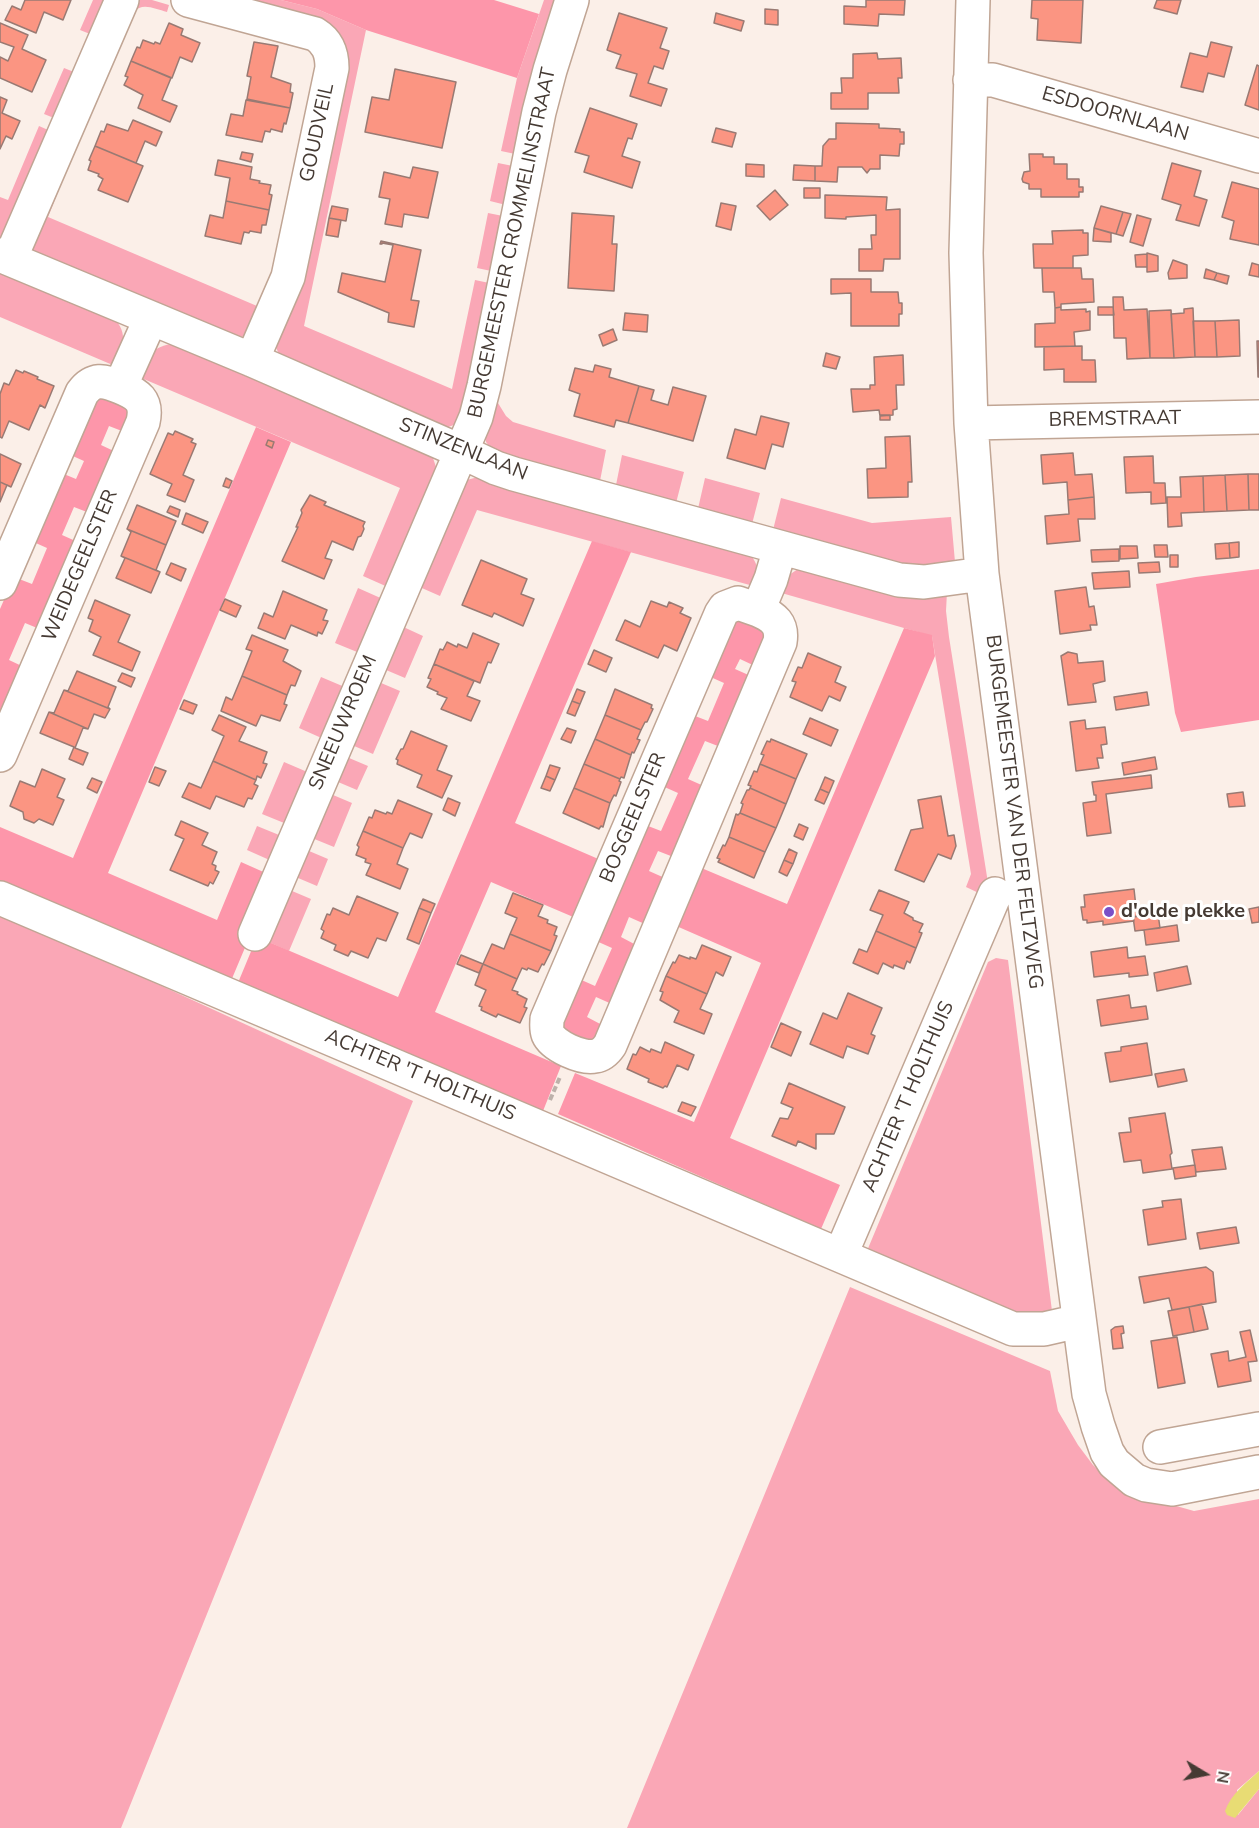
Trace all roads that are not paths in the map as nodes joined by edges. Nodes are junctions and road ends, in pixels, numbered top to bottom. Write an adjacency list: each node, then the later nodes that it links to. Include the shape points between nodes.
1 (122, 0): 7 (street)
2 (188, 0): 9 (street, GOUDVEIL, via 315,34 332,56 288,277)
3 (572, 0): 13 (street, BURGEMEESTER CROMMELINSTRAAT, via 539,112 480,404)
4 (973, 0): 5 (street, BURGEMEESTER VAN DER FELTZWEG)
5 (970, 80): 6 (street, ESDOORNLAAN, via 993,80); 12 (street, BURGEMEESTER VAN DER FELTZWEG, via 966,253)
6 (1259, 156)
7 (5, 257): 8 (street, STINZENLAAN)
8 (151, 318): 9 (street, STINZENLAAN); 10 (street)
9 (252, 360): 13 (street, STINZENLAAN)
10 (120, 387): 16 (street, via 99,381 82,393); 18 (street, WEIDEGEELSTER, via 140,399 145,414 143,422)
11 (1259, 417): 12 (street, BREMSTRAAT)
12 (971, 423): 15 (street, BURGEMEESTER VAN DER FELTZWEG)
13 (460, 451): 14 (street, STINZENLAAN, via 514,474); 22 (street, SNEEUWROEM)
14 (780, 548): 15 (street, STINZENLAAN, via 910,582); 17 (street)
15 (982, 574): 21 (street, BURGEMEESTER VAN DER FELTZWEG)
16 (0, 583)
17 (758, 610): 17 (street, BOSGEELSTER, via 738,603 721,614 556,997 547,1019 548,1035 571,1051 597,1056 610,1045 615,1034 780,642 777,621)
18 (0, 755)
19 (996, 894): 23 (street, ACHTER 'T HOLTHUIS)
20 (0, 898): 24 (street, ACHTER 'T HOLTHUIS)
21 (1029, 931): 23 (street); 25 (street, BURGEMEESTER VAN DER FELTZWEG)
22 (255, 933)
23 (976, 939): 24 (street, ACHTER 'T HOLTHUIS)
24 (841, 1254): 25 (street, ACHTER 'T HOLTHUIS, via 1013,1329 1044,1329)
25 (1079, 1321): 28 (street, BURGEMEESTER VAN DER FELTZWEG, via 1089,1394 1098,1426 1107,1452 1123,1473 1146,1485 1172,1489)
26 (1259, 1429): 27 (street)
27 (1160, 1447)
28 (1259, 1472)

